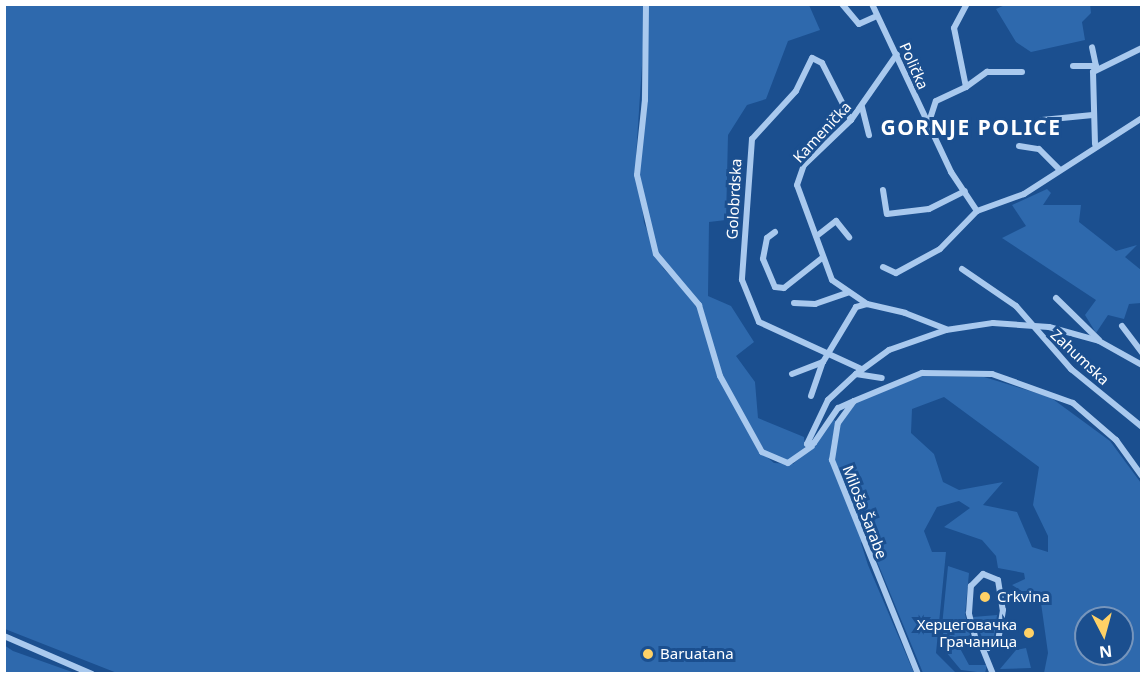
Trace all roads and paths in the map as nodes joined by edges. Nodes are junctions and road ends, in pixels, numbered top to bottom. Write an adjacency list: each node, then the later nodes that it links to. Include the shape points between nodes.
1 (646, 4): 50 (street, via 645,99 637,175 656,254 699,305 720,376 762,452 788,463)
2 (842, 4): 5 (street, via 859,24)
3 (872, 4): 5 (street, Polička)
4 (965, 5): 12 (street, via 954,28)
5 (875, 17): 8 (street, Polička)
6 (1092, 47): 10 (street)
7 (1142, 48): 10 (street)
8 (897, 54): 13 (street, Kamenička); 18 (street, Polička)
9 (1073, 66): 10 (street)
10 (1096, 66): 14 (street)
11 (1022, 72): 12 (street, via 987,72)
12 (966, 87): 18 (street, via 936,101)
13 (862, 106): 16 (street, Kamenička); 19 (street)
14 (1093, 116): 17 (street); 20 (street)
15 (1142, 118): 20 (street)
16 (850, 120): 27 (street, Kamenička, via 800,173 798,193); 41 (street, Golobrdska, via 822,63 812,58 796,91 758,128 748,152 746,299 764,326)
17 (1042, 120)
18 (928, 125): 24 (street, Polička)
19 (869, 135)
20 (1095, 144): 22 (street)
21 (1019, 146): 22 (street, via 1039,148)
22 (1059, 169): 25 (street, via 1012,201)
23 (883, 190): 24 (street, via 887,214 928,209)
24 (965, 191): 25 (street, Polička)
25 (977, 211): 30 (street, via 940,249 896,273)
26 (775, 232): 29 (street, via 767,238 763,259 775,287 784,288)
27 (818, 235): 28 (street, via 836,221); 29 (street, Kamenička)
28 (849, 237)
29 (822, 258): 32 (street, Kamenička, via 832,280)
30 (883, 267)
31 (962, 269): 36 (street)
32 (848, 293): 34 (street, via 815,304); 35 (street, Kamenička)
33 (1056, 298): 39 (street, via 1080,316)
34 (794, 303)
35 (867, 304): 38 (street, Kamenička); 41 (street, via 850,314 841,339)
36 (1034, 325): 38 (street); 39 (street); 49 (street, Zahumska, via 1071,369)
37 (1122, 326): 40 (street)
38 (946, 330): 44 (street, via 889,350)
39 (1099, 341): 43 (street)
40 (1142, 352)
41 (828, 355): 42 (street); 44 (street, Golobrdska)
42 (823, 362): 45 (street); 47 (street)
43 (1141, 364)
44 (859, 372): 46 (street, Golobrdska); 50 (street, via 828,400 807,439)
45 (792, 374)
46 (882, 378)
47 (811, 396)
48 (854, 401): 50 (street, via 838,408); 51 (street, via 922,373 992,374 1063,397 1086,412 1116,440); 57 (street, Miloša Šarabe, via 838,423 832,460)
49 (1142, 427)
50 (812, 446)
51 (1142, 476)
52 (4, 636): 56 (street)
53 (995, 645): 54 (street); 54 (street, via 1003,613 1001,588 995,577 983,574 971,586 969,613); 55 (street)
54 (982, 647): 55 (street)
55 (990, 661): 58 (street)
56 (92, 674)
57 (918, 674)
58 (993, 674)

